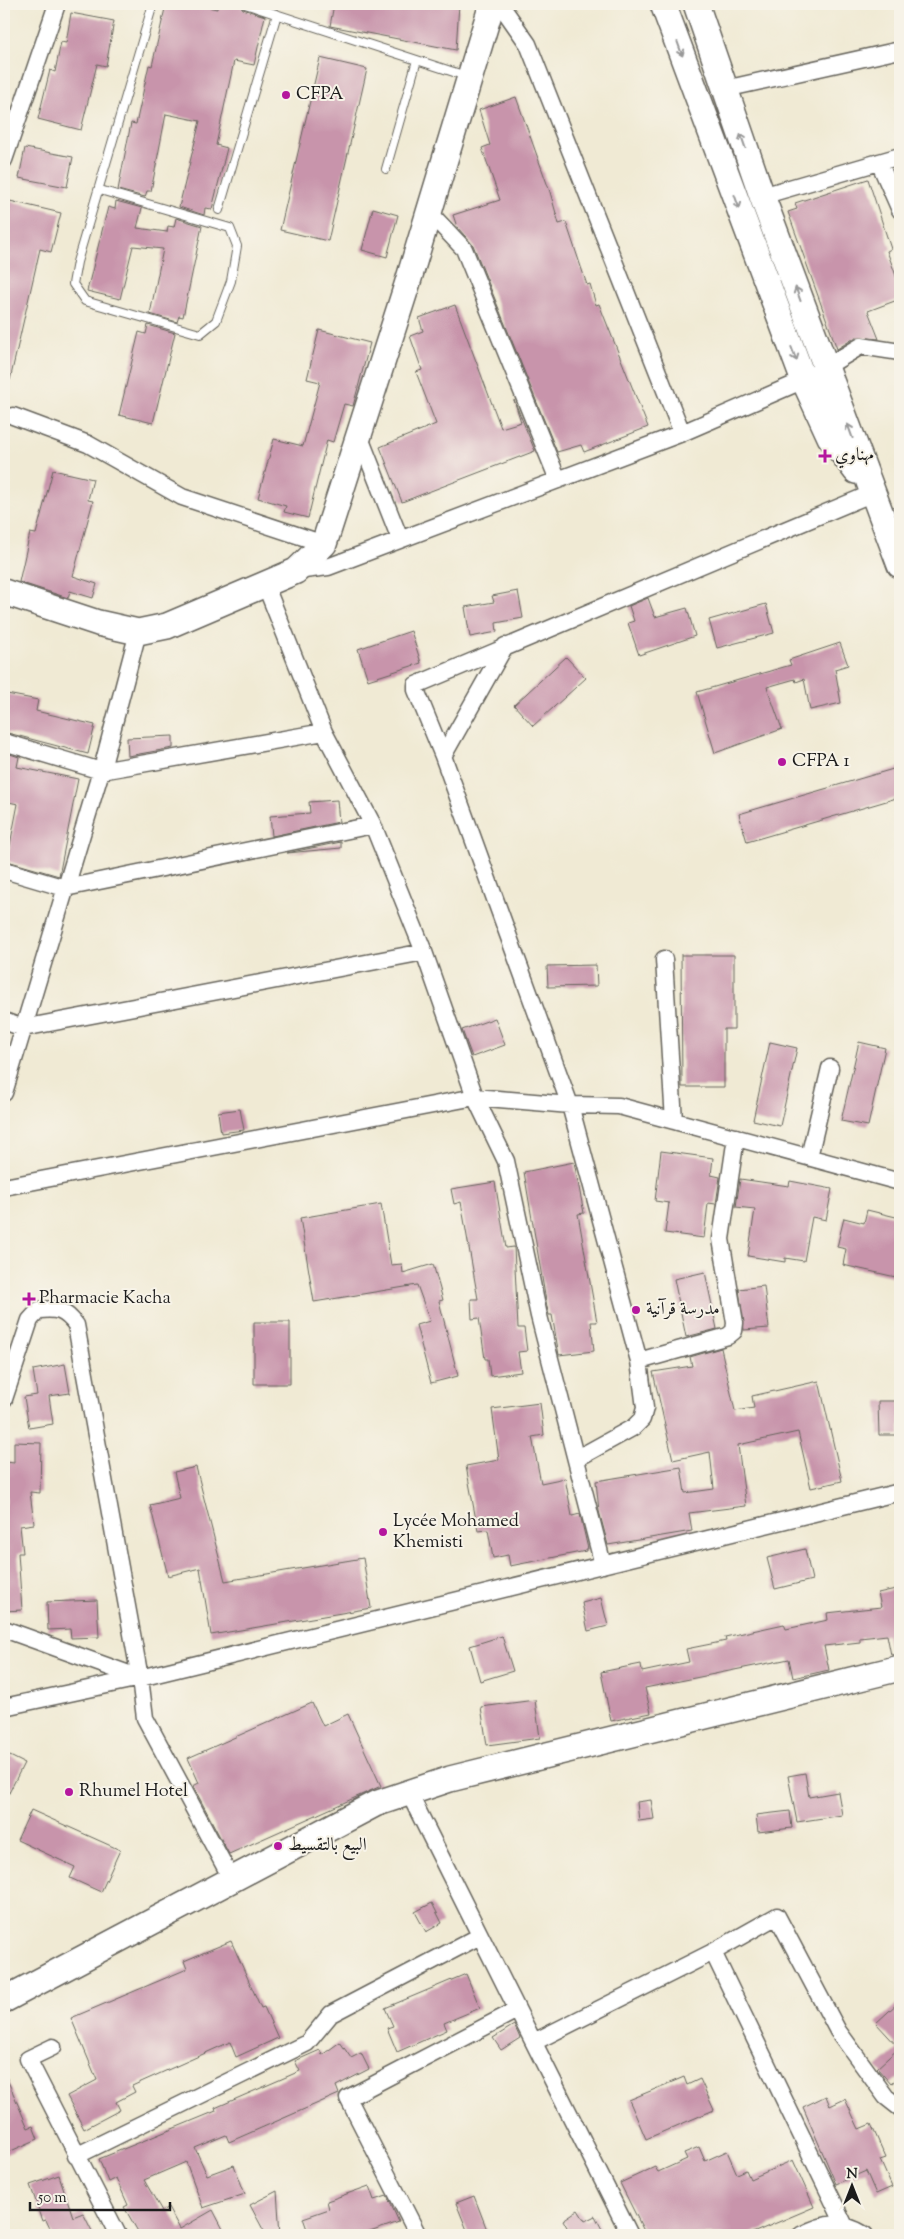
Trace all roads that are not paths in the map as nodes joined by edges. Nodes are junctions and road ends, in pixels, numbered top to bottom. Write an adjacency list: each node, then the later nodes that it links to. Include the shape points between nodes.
1 (57, 4): 14 (street)
2 (153, 4): 17 (lane)
3 (245, 4): 8 (lane)
4 (492, 4): 11 (main road)
5 (500, 4): 26 (street, via 528,44)
6 (663, 4): 24 (main road, one-way to 24)
7 (696, 4): 12 (main road)
8 (277, 14): 10 (lane); 19 (lane)
9 (900, 50): 12 (street)
10 (417, 60): 11 (lane); 16 (lane)
11 (470, 77): 21 (main road)
12 (725, 89): 18 (main road, one-way to 12)
13 (900, 156): 15 (street)
14 (4, 160)
15 (879, 162): 18 (street); 20 (street)
16 (386, 169)
17 (100, 190): 17 (lane, via 230,228 237,246 231,281 216,321 200,334 85,301 73,284)
18 (762, 196): 23 (main road, one-way to 18)
19 (219, 210)
20 (900, 210)
21 (429, 212): 27 (main road); 28 (street, via 464,249)
22 (900, 352): 23 (street, via 861,346)
23 (826, 368): 24 (street); 29 (main road, one-way to 23)
24 (804, 380): 26 (street); 29 (main road, via 830,436)
25 (13, 416): 31 (street, via 88,444 182,497)
26 (682, 433): 28 (street)
27 (359, 435): 30 (street); 31 (main road)
28 (558, 480): 30 (street)
29 (873, 493): 32 (main road); 37 (street)
30 (400, 540): 33 (street, via 328,567)
31 (324, 544): 33 (main road)
32 (900, 565)
33 (296, 571): 34 (main road)
34 (265, 584): 36 (main road, via 167,626); 38 (street)
35 (4, 592): 36 (main road)
36 (138, 632): 41 (street)
37 (505, 646): 40 (street); 40 (street, via 416,685)
38 (324, 732): 41 (street); 42 (street)
39 (4, 742): 41 (street)
40 (443, 756): 52 (street)
41 (100, 771): 44 (street)
42 (373, 825): 44 (street); 45 (street)
43 (4, 870): 44 (street)
44 (66, 888): 48 (street)
45 (424, 952): 48 (street); 51 (street)
46 (664, 959): 53 (street)
47 (4, 1021): 48 (street)
48 (23, 1028): 50 (street)
49 (830, 1068): 55 (street)
50 (4, 1093)
51 (475, 1097): 52 (street); 57 (street); 60 (street, via 506,1161 539,1316)
52 (570, 1105): 53 (street, via 619,1106); 58 (street)
53 (674, 1121): 54 (street)
54 (736, 1137): 55 (street); 58 (street, via 721,1239 734,1331 728,1336)
55 (809, 1157): 56 (street)
56 (900, 1182)
57 (4, 1187)
58 (639, 1361): 60 (street, via 645,1408 642,1418 634,1427)
59 (4, 1399): 65 (street, via 30,1320 39,1310 54,1308 67,1312 76,1325)
60 (576, 1459): 62 (street)
61 (900, 1492): 62 (street)
62 (604, 1565): 65 (street)
63 (4, 1629): 65 (street)
64 (900, 1668): 67 (main road, via 450,1779)
65 (140, 1678): 66 (street); 68 (street, via 145,1718)
66 (4, 1707)
67 (408, 1793): 68 (main road, via 375,1804); 69 (street)
68 (231, 1878): 71 (main road)
69 (480, 1936): 72 (street); 76 (street, via 331,2014 307,2043)
70 (713, 1952): 73 (street); 75 (street, via 777,1916 838,2031 886,2097); 77 (street)
71 (4, 2000)
72 (518, 2010): 73 (street); 79 (street, via 348,2098)
73 (534, 2042): 80 (street)
74 (53, 2048): 76 (street, via 28,2059)
75 (900, 2108)
76 (76, 2156): 78 (street)
77 (844, 2224): 81 (street, via 826,2225); 82 (street)
78 (118, 2235)
79 (418, 2235)
80 (630, 2235)
81 (801, 2235)
82 (865, 2235)

